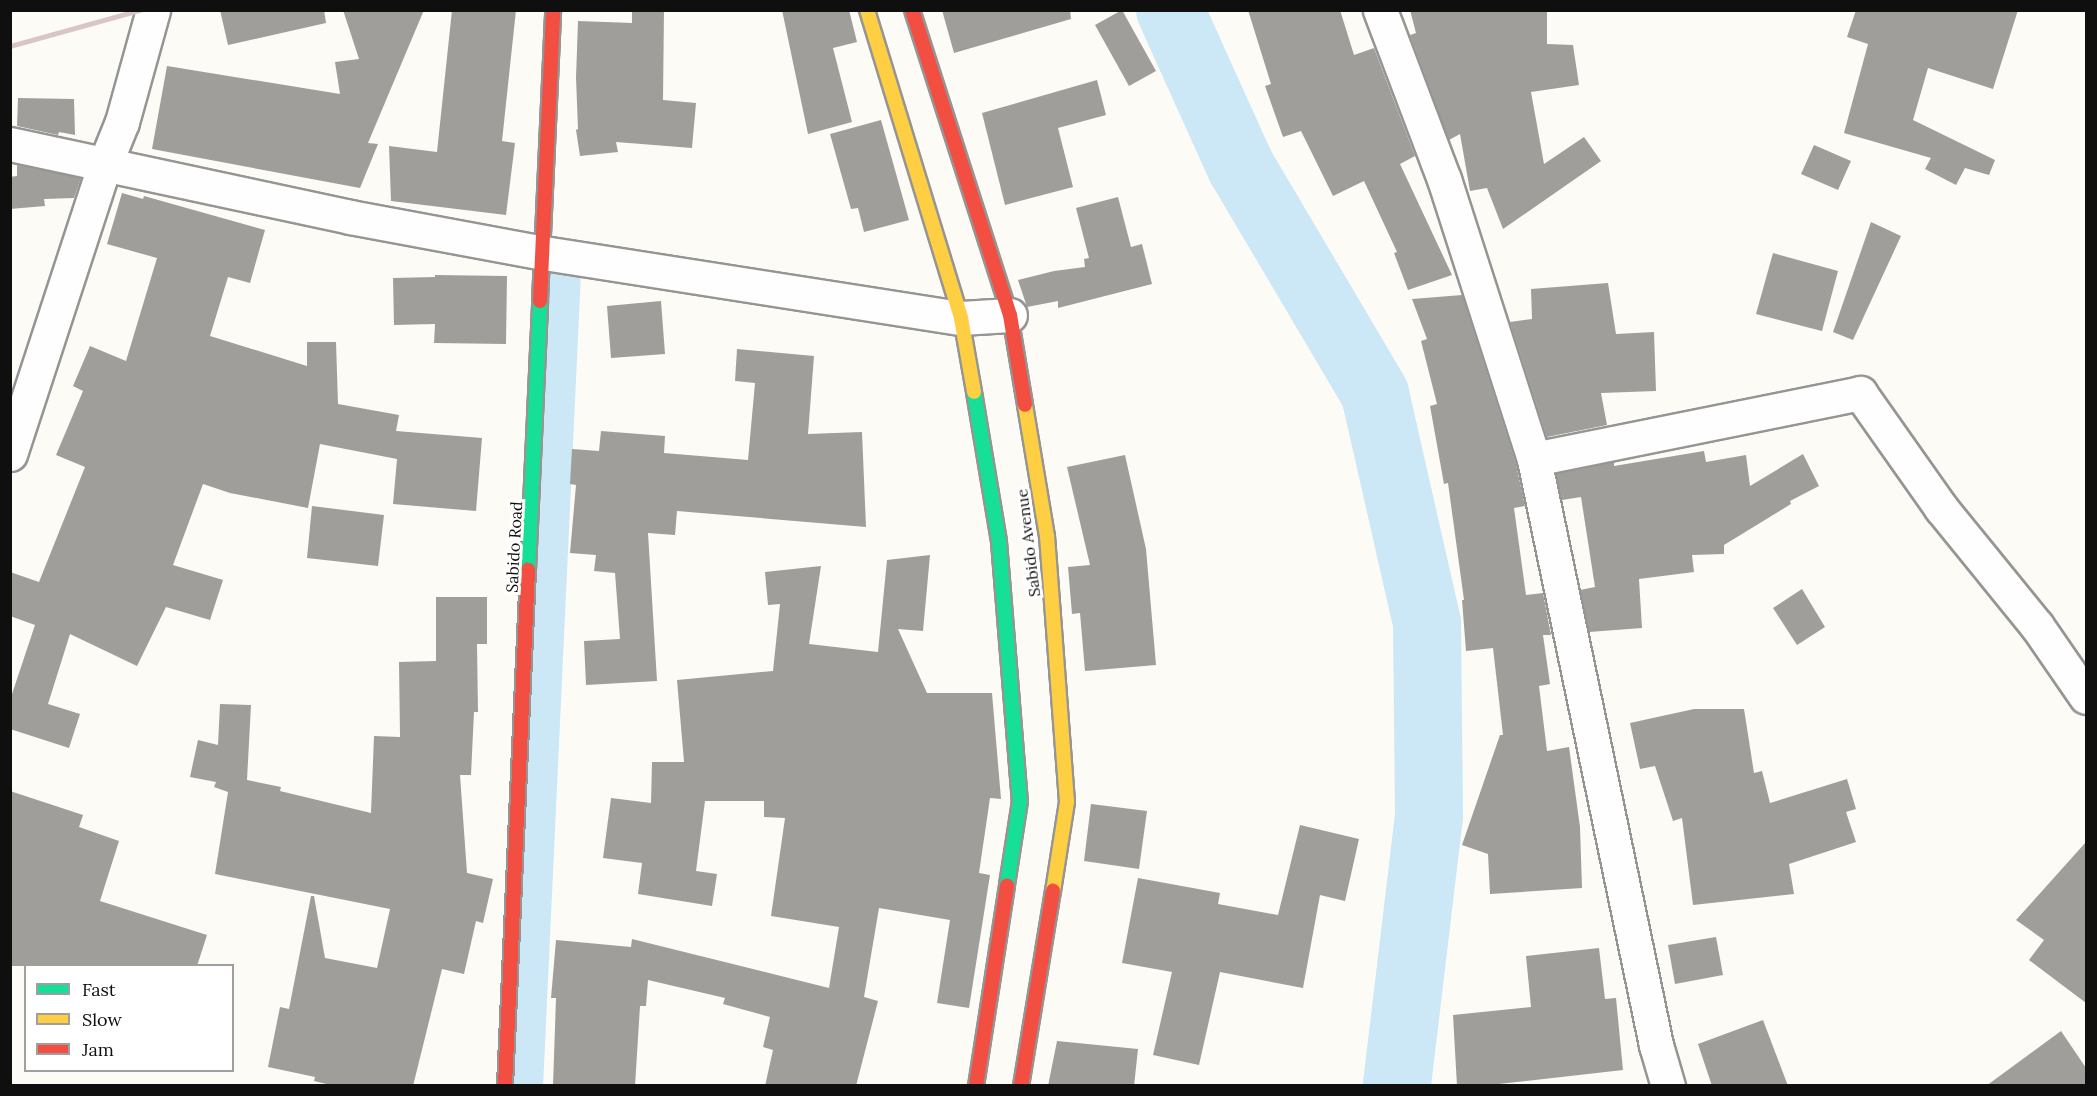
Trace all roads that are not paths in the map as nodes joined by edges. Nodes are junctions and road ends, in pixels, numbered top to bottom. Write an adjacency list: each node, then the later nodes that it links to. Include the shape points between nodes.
1 (153, 10): 7 (street, via 122,122)
2 (553, 10): 8 (street, Sabido Road)
3 (867, 10): 10 (street, Sabido Avenue)
4 (912, 10): 9 (street, Sabido Avenue)
5 (1380, 10): 12 (street, via 1444,179)
6 (10, 144): 7 (street)
7 (105, 164): 8 (street, via 350,217); 11 (street)
8 (544, 253): 10 (street); 14 (street, Sabido Road)
9 (1010, 315): 10 (street); 16 (street, Sabido Avenue, via 1041,536 1062,802)
10 (961, 318): 15 (street, Sabido Avenue, via 1005,541 1026,801)
11 (10, 454)
12 (1534, 459): 13 (street, via 1860,393 1941,508 2037,626); 17 (street, via 1656,1045)
13 (2086, 697)
14 (505, 1086)
15 (976, 1086)
16 (1021, 1086)
17 (1668, 1086)

